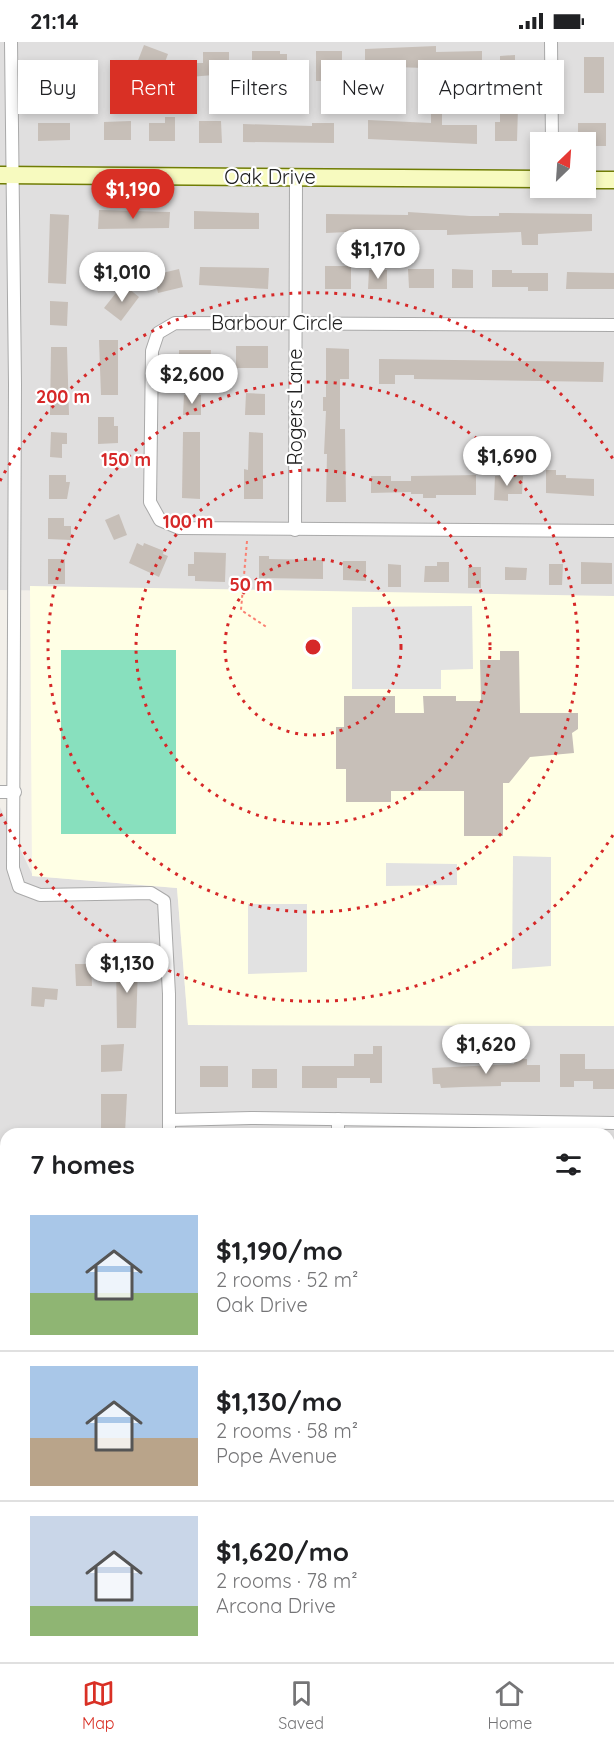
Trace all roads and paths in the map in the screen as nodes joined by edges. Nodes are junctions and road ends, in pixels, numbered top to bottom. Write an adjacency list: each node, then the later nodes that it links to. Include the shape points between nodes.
1 (11, 42): 4 (street)
2 (551, 42): 3 (street)
3 (552, 132)
4 (6, 175): 5 (street, Oak Drive); 16 (street)
5 (296, 177): 6 (street, Oak Drive); 9 (street, Rogers Lane)
6 (530, 179)
7 (596, 180): 8 (street)
8 (614, 180)
9 (296, 323): 10 (street, Barbour Circle); 11 (street, Barbour Circle, via 175,323 158,333 152,351 150,502 160,520 179,528); 12 (street, Rogers Lane)
10 (614, 325)
11 (248, 529): 12 (street, Barbour Circle); 14 (path, via 241,610)
12 (295, 530): 13 (street, Barbour Circle)
13 (614, 531)
14 (268, 628)
15 (0, 792): 16 (street)
16 (15, 792): 18 (street, via 13,868 19,887 40,895 151,893 164,901)
17 (338, 1119): 18 (street); 19 (street); 21 (street)
18 (170, 1120): 20 (street)
19 (614, 1124)
20 (169, 1128)
21 (338, 1128)

